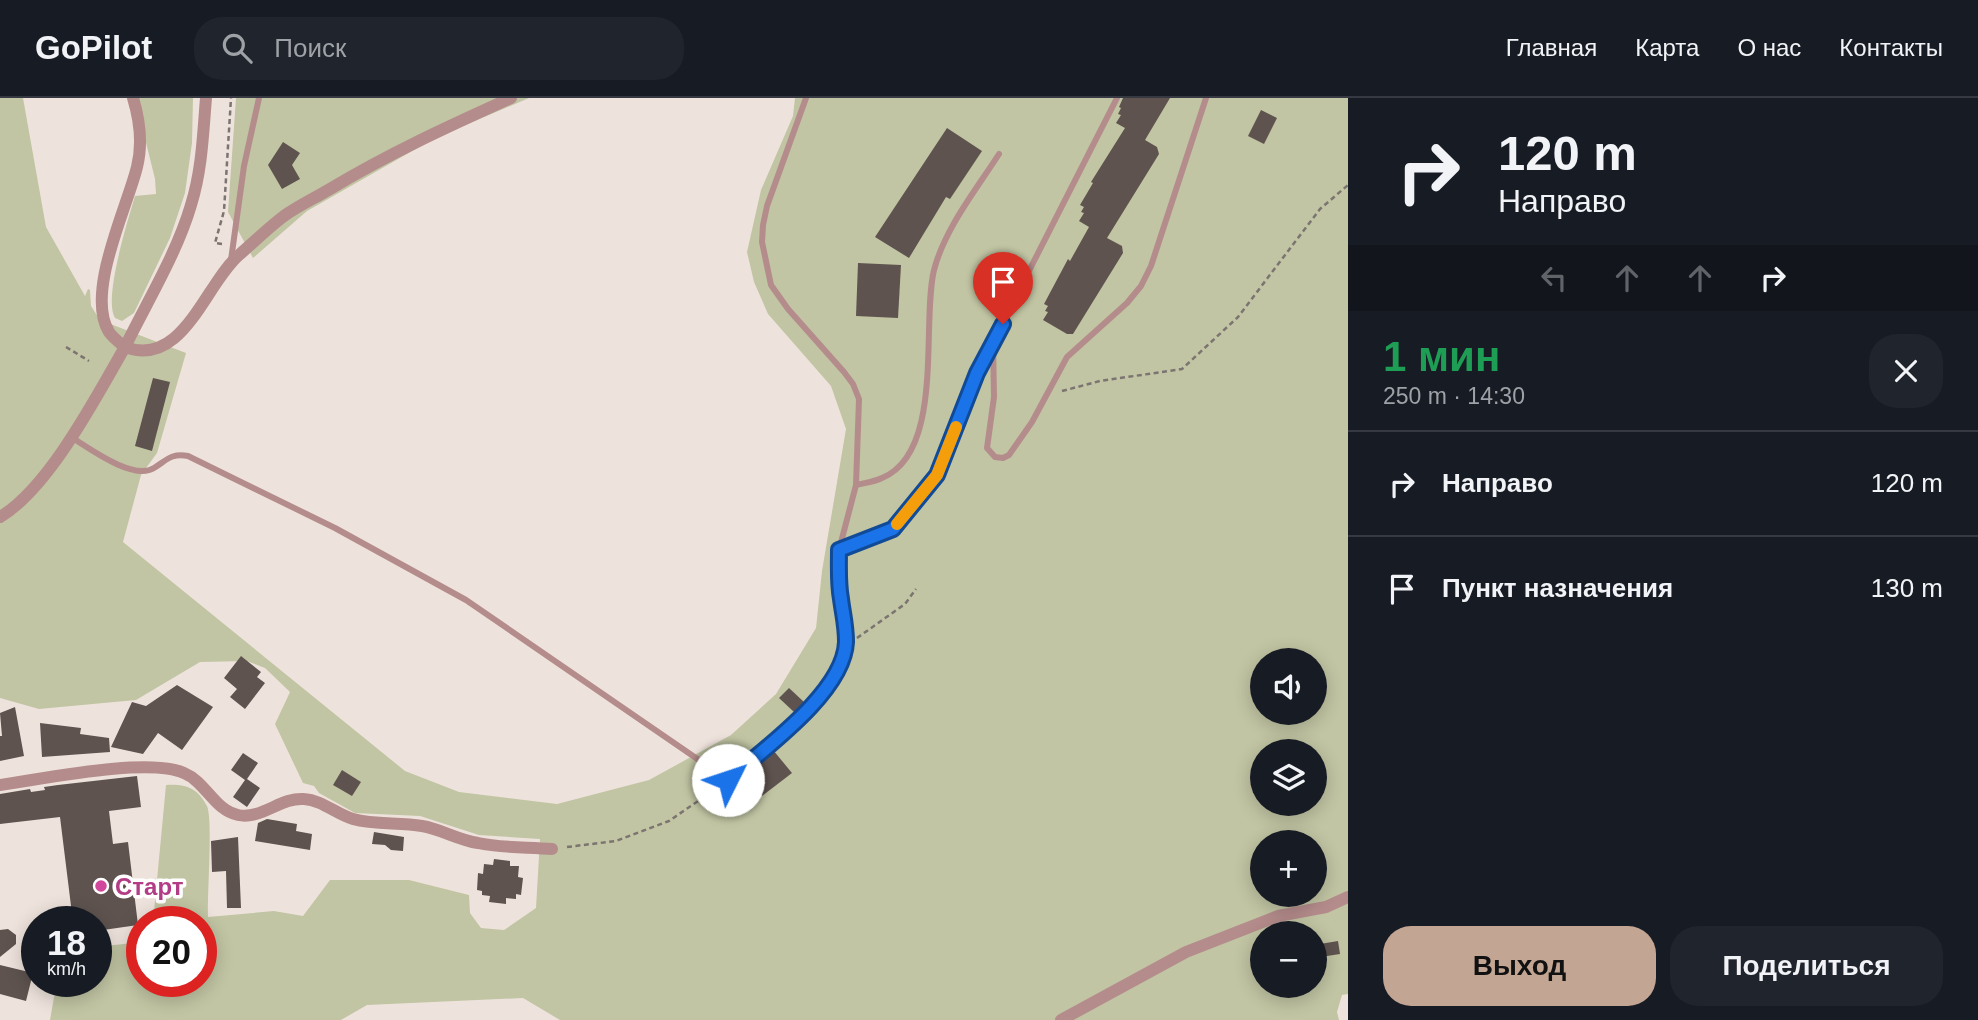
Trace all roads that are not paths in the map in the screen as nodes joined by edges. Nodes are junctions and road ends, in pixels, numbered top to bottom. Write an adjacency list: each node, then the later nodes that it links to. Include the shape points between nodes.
1 (133, 98): 11 (street, via 141,137 138,165 102,293 109,332)
2 (206, 98): 11 (street, via 202,160 191,206)
3 (259, 98): 9 (lane)
4 (511, 98): 9 (street, via 378,160 285,216)
5 (806, 98): 13 (lane, via 767,206 764,260 771,285 788,309 853,384 859,399)
6 (1117, 98): 10 (lane)
7 (1206, 98): 10 (lane, via 1141,286 1067,357 1003,458 990,453 987,438 994,397)
8 (999, 154): 13 (lane, via 951,231 934,271 930,366 914,446 894,471)
9 (231, 262): 11 (street, via 193,318 168,344 137,352)
10 (993, 343): 15 (lane, via 937,475 893,529)
11 (125, 347): 12 (street)
12 (71, 436): 14 (street, via 33,489); 15 (lane, via 129,470 153,469 168,457 188,456 335,528 466,600 728,780 832,682 846,645)
13 (856, 485): 15 (lane)
14 (0, 517)
15 (839, 550)
16 (0, 785): 17 (street, via 162,767 194,778 226,810 238,815 304,799 352,819 423,826 477,843)
17 (552, 849)
18 (1348, 897): 19 (street, via 1326,907 1278,916 1186,952)
19 (1061, 1020)

